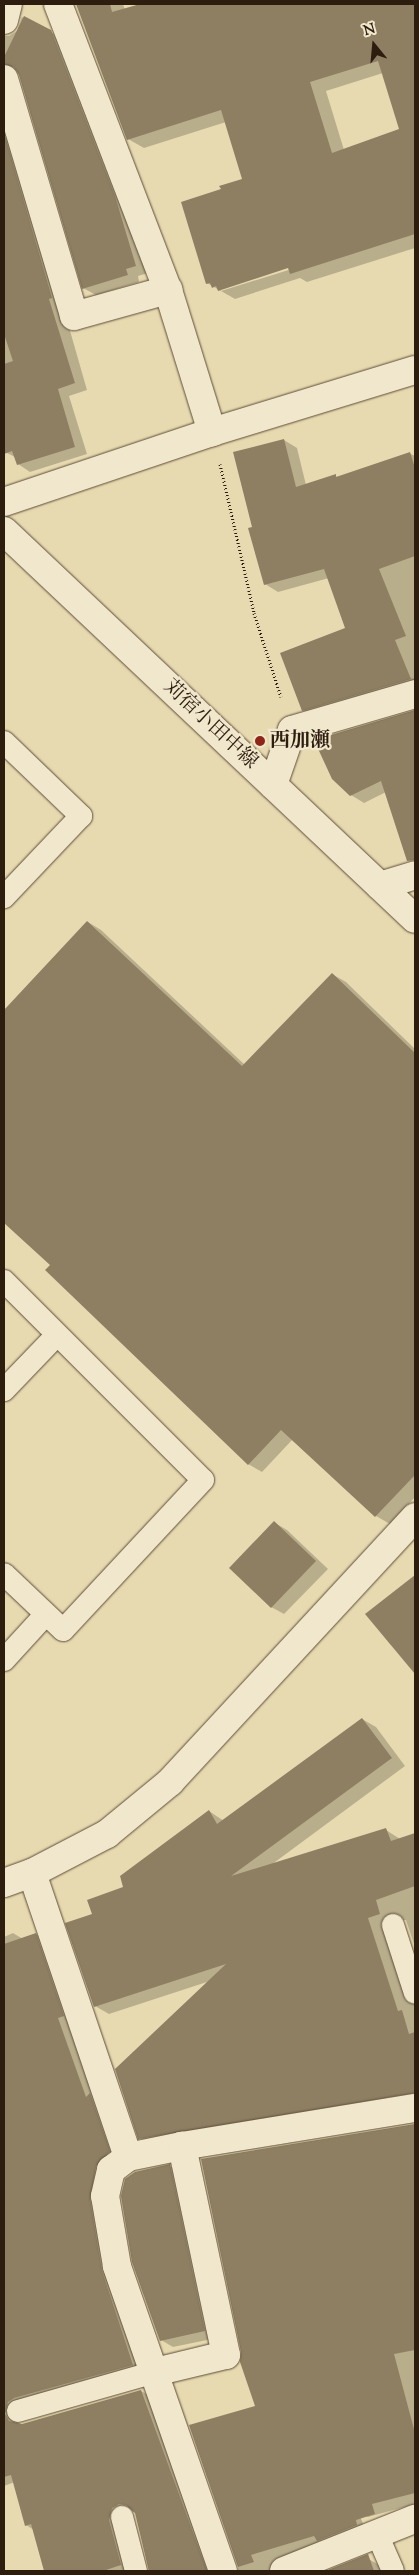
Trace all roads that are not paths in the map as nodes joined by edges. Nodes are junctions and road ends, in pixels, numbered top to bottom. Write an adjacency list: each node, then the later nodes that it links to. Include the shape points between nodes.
1 (8, 4): 3 (street)
2 (58, 4): 5 (street)
3 (4, 20)
4 (4, 79): 5 (street, via 74,316)
5 (168, 290): 7 (street)
6 (415, 370): 7 (street)
7 (212, 432): 8 (street)
8 (4, 502)
9 (4, 531): 12 (street, 苅宿小田中線)
10 (415, 694): 12 (street, via 292,730)
11 (4, 742): 15 (lane, via 81,816)
12 (273, 785): 14 (street, 苅宿小田中線)
13 (415, 875): 14 (street)
14 (380, 886): 16 (street, 苅宿小田中線)
15 (4, 897)
16 (415, 919)
17 (4, 1281): 18 (lane)
18 (57, 1335): 19 (lane); 22 (lane, via 202,1480 63,1630)
19 (4, 1390)
20 (415, 1517): 24 (street, via 170,1782 107,1834)
21 (4, 1574): 22 (lane)
22 (46, 1614): 23 (lane)
23 (4, 1660)
24 (32, 1872): 25 (street); 30 (street)
25 (4, 1883)
26 (393, 1925): 27 (lane)
27 (415, 1993)
28 (415, 2108): 29 (street)
29 (182, 2146): 30 (street); 31 (street, via 226,2354)
30 (128, 2157): 31 (street, via 111,2170 105,2196 117,2266)
31 (155, 2372): 32 (lane); 37 (street)
32 (18, 2411)
33 (122, 2517): 36 (lane)
34 (415, 2519): 35 (street)
35 (377, 2534): 38 (street); 39 (lane)
36 (136, 2571)
37 (223, 2571)
38 (284, 2571)
39 (393, 2571)

